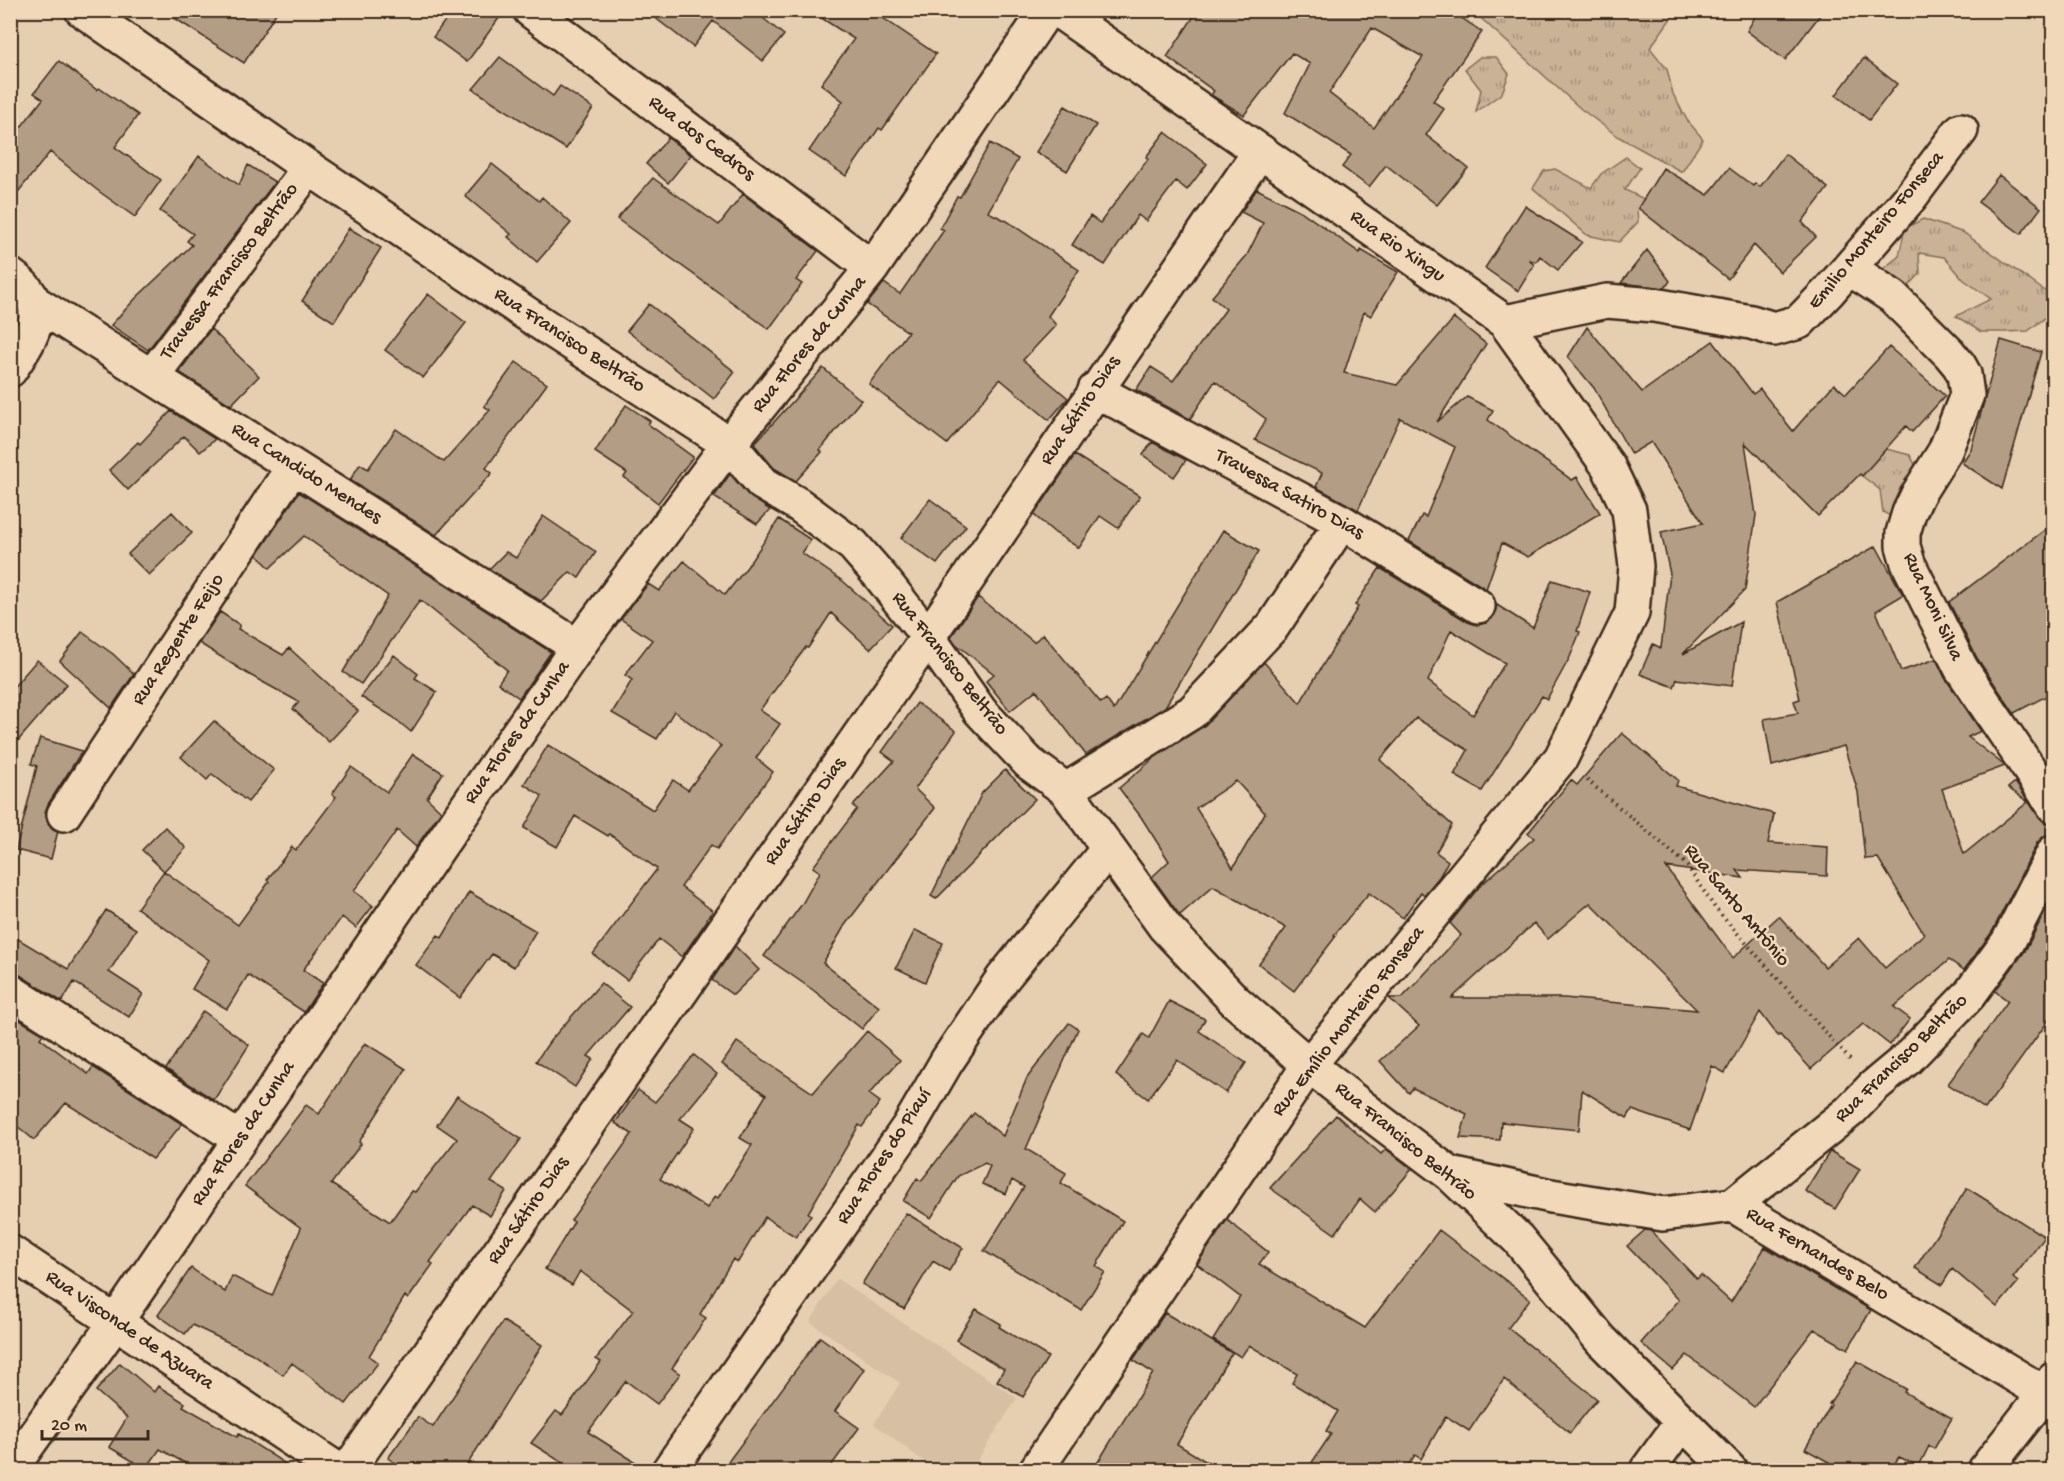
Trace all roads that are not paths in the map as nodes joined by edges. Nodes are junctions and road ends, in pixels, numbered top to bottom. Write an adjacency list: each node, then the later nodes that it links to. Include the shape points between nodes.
1 (82, 10): 7 (street, Rua Francisco Beltrão)
2 (530, 10): 8 (street, Rua dos Cedros)
3 (1047, 10): 8 (street, Rua Flores da Cunha)
4 (1057, 10): 6 (street, Rua Rio Xingu)
5 (1961, 130): 9 (street, Emilio Monteiro Fonseca, via 1909,199)
6 (1260, 151): 12 (street, Rua Rio Xingu); 15 (street, Rua Sátiro Dias)
7 (309, 168): 14 (street, Travessa Francisco Beltrão); 16 (street, Rua Francisco Beltrão)
8 (872, 268): 16 (street, Rua Flores da Cunha)
9 (1849, 268): 12 (street, Emilio Monteiro Fonseca, via 1799,322 1774,329 1654,304 1607,301); 24 (street, Rua Moni Silva, via 1893,297 1949,353 1964,374 1967,395 1945,451 1909,513 1903,546 1961,669)
10 (10, 275): 11 (street, Rua Candido Mendes, via 22,285)
11 (35, 311): 13 (street, via 28,341); 14 (street, Rua Candido Mendes)
12 (1505, 322): 19 (street, Rua Rio Xingu, via 1608,466 1629,510)
13 (10, 370)
14 (152, 376): 17 (street, Rua Candido Mendes)
15 (1095, 390): 18 (street, Travessa Satiro Dias); 21 (street, Rua Sátiro Dias)
16 (729, 444): 21 (street, Rua Francisco Beltrão, via 762,483 853,545); 22 (street, Rua Flores da Cunha)
17 (293, 467): 22 (street, Rua Candido Mendes); 25 (street, Rua Regente Feijo)
18 (1342, 522): 20 (street, Travessa Satiro Dias); 23 (street, via 1274,626 1191,712)
19 (1636, 566): 29 (street, Rua Emílio Monteiro Fonseca, via 1632,614 1561,758)
20 (1478, 606)
21 (928, 637): 23 (street, Rua Francisco Beltrão, via 980,711 1029,763); 39 (street, Rua Sátiro Dias)
22 (578, 647): 30 (street, Rua Flores da Cunha)
23 (1066, 790): 26 (street, Rua Francisco Beltrão)
24 (2054, 806)
25 (64, 813)
26 (1108, 849): 29 (street, Rua Francisco Beltrão, via 1165,927 1234,1000); 40 (street, Rua Flores do Piauí, via 1003,978 909,1126)
27 (2054, 852): 32 (street, Rua Francisco Beltrão, via 2008,942 1970,995 1850,1111)
28 (10, 991): 30 (street)
29 (1310, 1065): 31 (street, Rua Francisco Beltrão); 41 (street, Rua Emílio Monteiro Fonseca)
30 (240, 1139): 34 (street, Rua Flores da Cunha)
31 (1450, 1174): 32 (street, Rua Fernandes Belo, via 1663,1214); 36 (street, Rua Francisco Beltrão, via 1518,1239 1601,1340)
32 (1733, 1205): 35 (street, Rua Fernandes Belo)
33 (10, 1252): 34 (street, Rua Visconde de Azuara)
34 (115, 1323): 37 (street, Rua Flores da Cunha); 38 (street, Rua Visconde de Azuara)
35 (2051, 1390): 44 (street)
36 (1682, 1422): 42 (street); 43 (street, Rua Francisco Beltrão)
37 (10, 1470)
38 (338, 1470)
39 (348, 1470)
40 (669, 1470)
41 (1036, 1470)
42 (1647, 1470)
43 (1730, 1470)
44 (1985, 1470)

